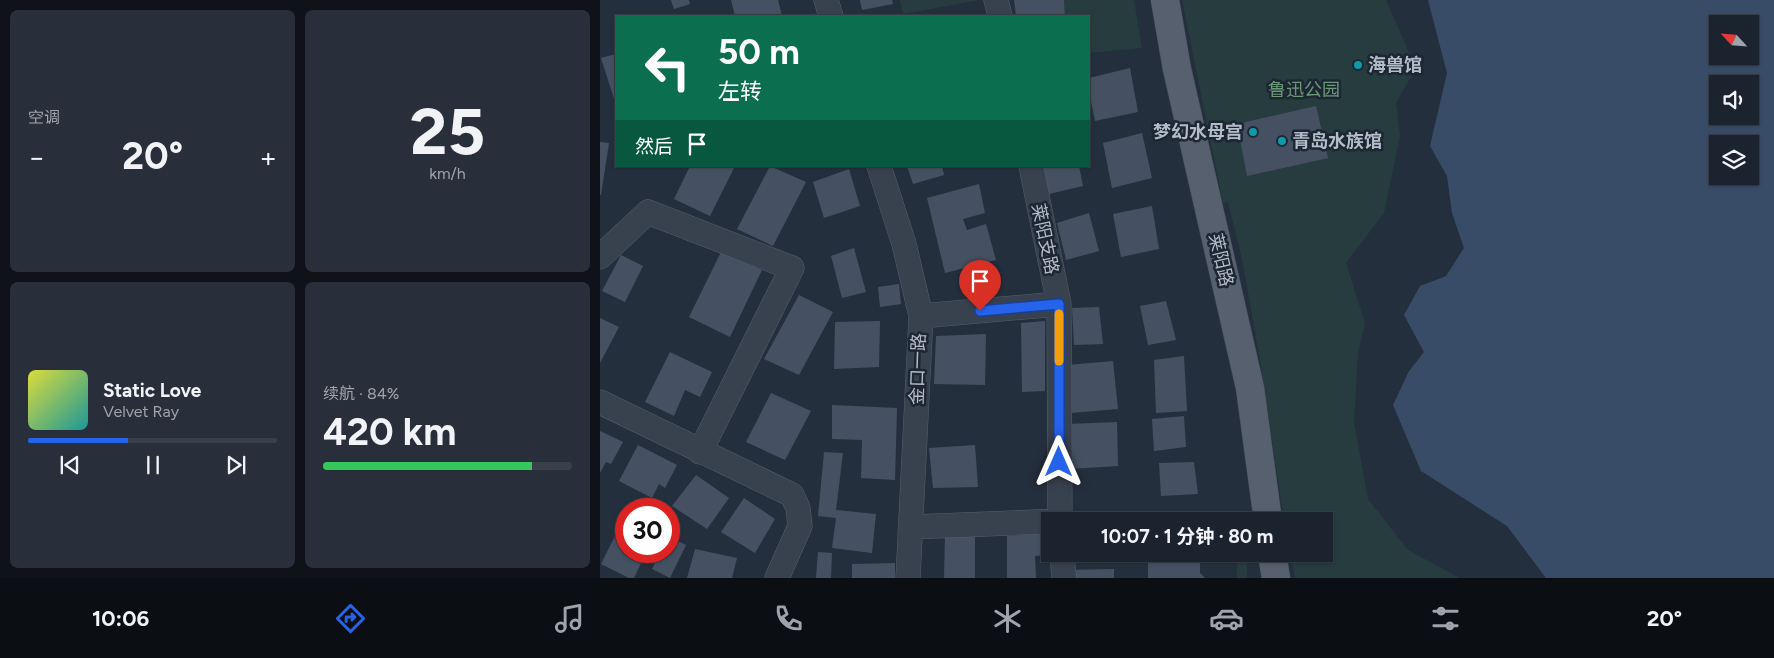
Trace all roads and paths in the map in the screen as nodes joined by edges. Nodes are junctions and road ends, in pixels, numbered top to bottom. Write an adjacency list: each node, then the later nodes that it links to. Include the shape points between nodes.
1 (826, 0): 5 (street)
2 (996, 0): 6 (street)
3 (1160, 0): 15 (street, 莱阳路, via 1249,425)
4 (1165, 0): 16 (main road, 莱阳路, via 1177,69 1250,388)
5 (831, 15)
6 (1000, 15)
7 (879, 167): 11 (street, 金口一路, via 904,244)
8 (1031, 167): 10 (street, 莱阳支路)
9 (600, 257): 13 (street, via 648,212 792,268)
10 (1059, 304): 11 (street); 14 (street, 莱阳支路)
11 (921, 316): 18 (street, 金口一路)
12 (600, 402): 13 (street)
13 (700, 452): 22 (street, via 792,495 798,508 800,526)
14 (1060, 512)
15 (1261, 512)
16 (1267, 512)
17 (1041, 522): 18 (street)
18 (912, 527): 23 (street, 金口一路)
19 (1063, 562): 24 (street)
20 (1267, 562): 25 (street)
21 (1273, 562): 26 (main road)
22 (777, 578)
23 (908, 578)
24 (1064, 578)
25 (1269, 578)
26 (1276, 578)

